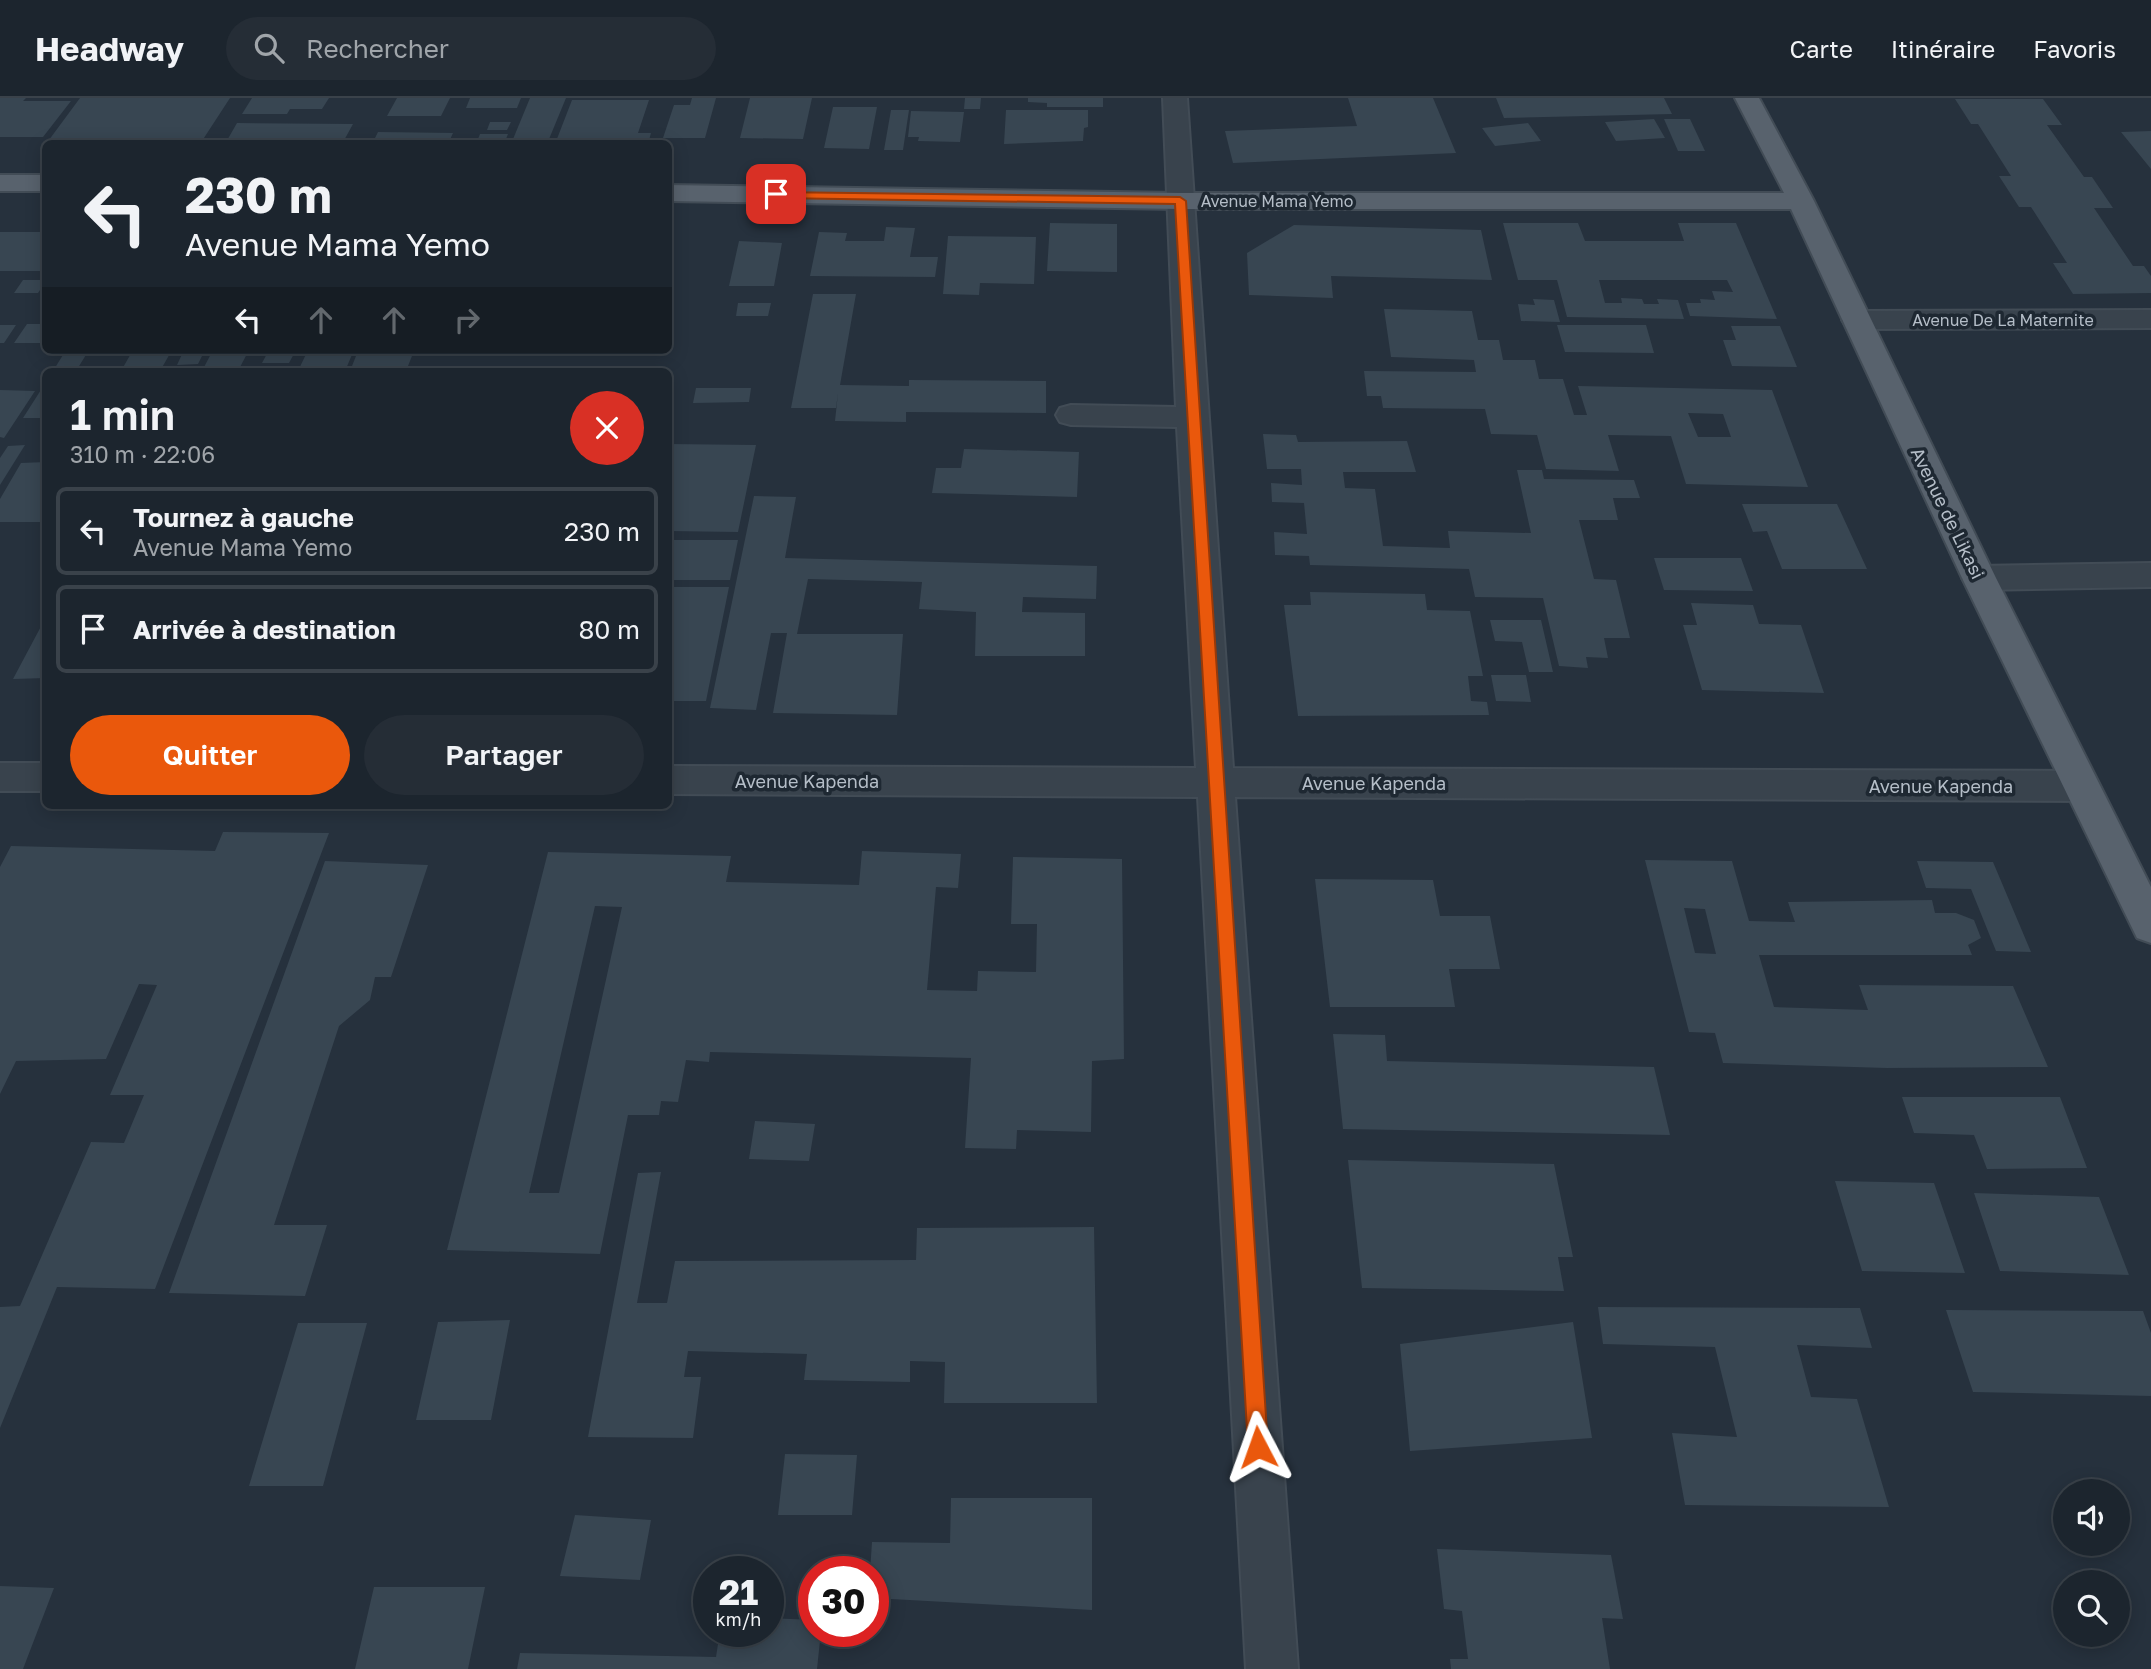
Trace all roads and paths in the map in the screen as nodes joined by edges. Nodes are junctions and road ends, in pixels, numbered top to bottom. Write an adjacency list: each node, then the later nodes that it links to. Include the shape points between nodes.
1 (1175, 98): 6 (street)
2 (1747, 98): 7 (main road, Avenue de Likasi)
3 (0, 183): 4 (main road)
4 (42, 183)
5 (672, 193): 6 (main road, Avenue Mama Yemo)
6 (1180, 201): 7 (main road, Avenue Mama Yemo); 11 (street)
7 (1801, 201): 9 (main road, Avenue de Likasi)
8 (2151, 319): 9 (street, Avenue De La Maternite)
9 (1856, 320): 13 (main road, Avenue de Likasi)
10 (1071, 415): 11 (street)
11 (1192, 417): 17 (street)
12 (2151, 575): 13 (street)
13 (1979, 578): 18 (main road, Avenue de Likasi)
14 (0, 777): 15 (street)
15 (42, 777)
16 (672, 780): 17 (street, Avenue Kapenda)
17 (1215, 783): 18 (street, Avenue Kapenda); 20 (street)
18 (2080, 786): 19 (main road, Avenue de Likasi)
19 (2151, 926)
20 (1272, 1669)

